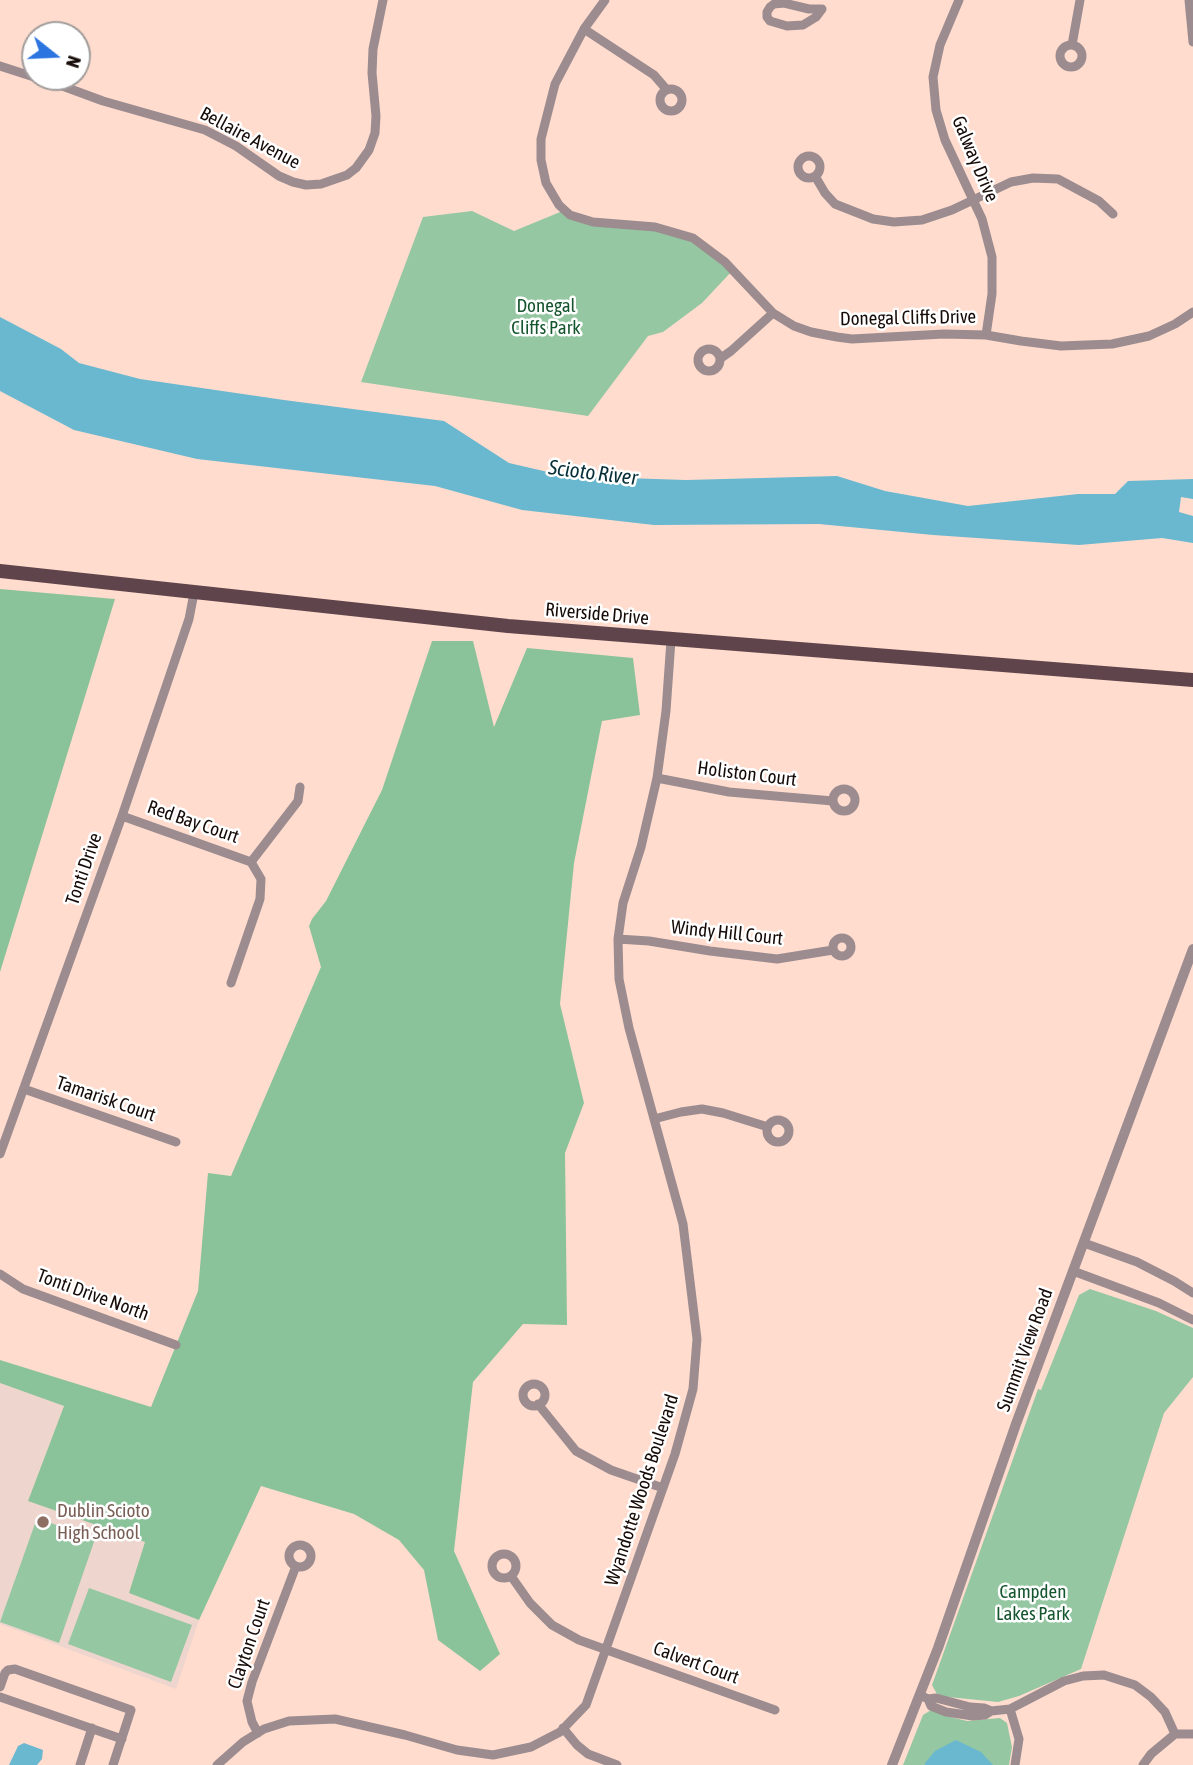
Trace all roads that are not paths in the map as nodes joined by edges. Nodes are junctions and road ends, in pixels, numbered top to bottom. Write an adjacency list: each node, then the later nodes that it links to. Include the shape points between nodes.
1 (383, 0): 11 (street, Bellaire Avenue, via 373,49 375,133 356,167 321,184 293,183 205,130)
2 (605, 0): 8 (street)
3 (829, 0): 7 (street)
4 (958, 0): 14 (street, Galway Drive, via 933,77 945,140)
5 (1080, 0): 10 (street)
6 (1189, 0): 9 (street)
7 (822, 9): 7 (street, via 803,25 787,26 770,21 767,12 774,4)
8 (584, 29): 12 (street, via 654,75); 16 (street, Donegal Cliffs Drive, via 552,91 541,139 546,183 559,205 570,215 593,222 655,227 693,238 725,262)
9 (1193, 42)
10 (1072, 45)
11 (0, 66)
12 (667, 90)
13 (815, 176): 14 (street, via 835,204 897,223 922,220)
14 (972, 200): 15 (street, via 1011,182 1058,178); 18 (street, Galway Drive, via 992,257)
15 (1113, 214)
16 (773, 313): 18 (street, Donegal Cliffs Drive, via 811,332 852,339); 19 (street)
17 (1193, 313): 18 (street, Donegal Cliffs Drive, via 1149,336 1112,344 1061,346)
18 (986, 335)
19 (721, 358)
20 (0, 571): 21 (main road, Riverside Drive)
21 (194, 593): 22 (main road, Riverside Drive); 27 (street, Tonti Drive)
22 (671, 640): 23 (main road, Riverside Drive); 24 (street, Wyandotte Woods Boulevard)
23 (1193, 680)
24 (657, 778): 26 (street, Holiston Court, via 729,792); 29 (street, Wyandotte Woods Boulevard, via 623,903)
25 (300, 787): 28 (street, via 298,801)
26 (833, 801)
27 (122, 816): 28 (street, Red Bay Court); 33 (street, Tonti Drive)
28 (251, 862): 32 (street, Red Bay Court, via 261,879 260,899)
29 (618, 939): 31 (street, Windy Hill Court, via 778,959); 34 (street, Wyandotte Woods Boulevard, via 621,991)
30 (1193, 949): 38 (street, Summit View Road)
31 (833, 950)
32 (231, 983)
33 (24, 1089): 36 (street, Tamarisk Court); 37 (street, Tonti Drive)
34 (654, 1119): 35 (street, via 702,1109); 45 (street, Wyandotte Woods Boulevard, via 683,1224 697,1339 693,1389)
35 (768, 1127)
36 (176, 1142)
37 (0, 1154)
38 (1084, 1243): 39 (street, Summit View Road); 41 (street, via 1137,1262)
39 (1073, 1270): 42 (street); 51 (street, Summit View Road)
40 (0, 1274): 43 (street, Tonti Drive North, via 23,1289)
41 (1193, 1293)
42 (1193, 1320)
43 (176, 1345)
44 (538, 1404): 45 (street, via 576,1451 611,1470)
45 (663, 1488): 48 (street, Wyandotte Woods Boulevard)
46 (296, 1566): 56 (street, Clayton Court, via 247,1701)
47 (510, 1576): 48 (street, Calvert Court, via 552,1625)
48 (606, 1650): 53 (street, Calvert Court); 55 (street, Wyandotte Woods Boulevard, via 586,1705)
49 (0, 1687): 59 (street, via 5,1673 15,1669 131,1710)
50 (0, 1696): 54 (street)
51 (924, 1697): 52 (street, via 991,1711); 64 (street, Summit View Road)
52 (1010, 1709): 57 (street, via 1064,1681 1104,1675 1135,1685 1152,1697); 65 (street, via 1018,1739)
53 (775, 1710)
54 (92, 1728): 59 (street); 60 (street)
55 (564, 1728): 56 (street, Wyandotte Woods Boulevard, via 531,1747 493,1755 457,1751 335,1719 289,1721); 63 (street, via 588,1754)
56 (258, 1733): 62 (street, Wyandotte Woods Boulevard)
57 (1175, 1734): 58 (street); 66 (street)
58 (1193, 1734)
59 (122, 1738): 61 (street)
60 (80, 1765)
61 (113, 1765)
62 (218, 1765)
63 (617, 1765)
64 (892, 1765)
65 (1015, 1765)
66 (1143, 1765)

